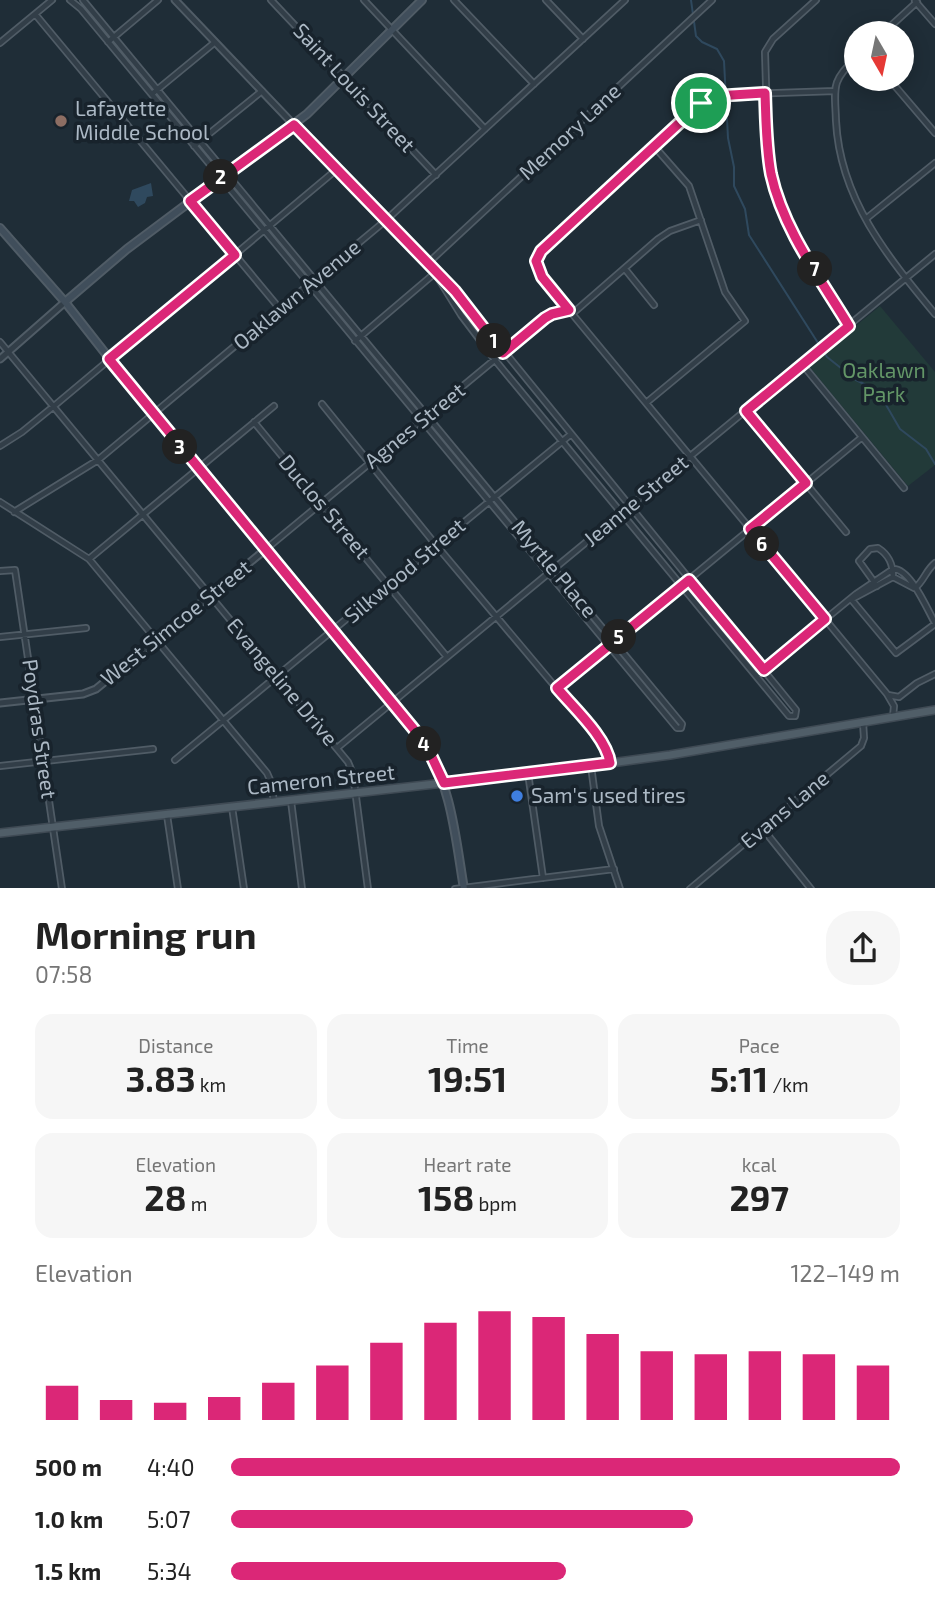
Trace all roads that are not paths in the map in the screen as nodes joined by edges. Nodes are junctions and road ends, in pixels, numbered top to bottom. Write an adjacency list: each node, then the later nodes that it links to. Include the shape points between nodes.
1 (52, 0): 15 (street)
2 (71, 0): 21 (street, Myrtle Place)
3 (83, 0): 19 (street, Myrtle Place)
4 (158, 0): 19 (street)
5 (174, 0): 23 (street)
6 (271, 0): 25 (street, Saint Louis Street)
7 (364, 0): 18 (street)
8 (422, 0): 18 (main road)
9 (454, 0): 26 (street)
10 (546, 0): 20 (street)
11 (625, 0): 20 (street, Oaklawn Avenue)
12 (712, 0): 52 (street, Memory Lane)
13 (816, 0): 31 (street, via 767,46)
14 (916, 1): 16 (street); 17 (street)
15 (35, 13): 22 (street); 43 (street)
16 (895, 21)
17 (935, 24)
18 (391, 30): 25 (main road); 34 (street)
19 (114, 37): 21 (street); 27 (street, Myrtle Place)
20 (583, 39): 26 (street, Oaklawn Avenue)
21 (108, 41): 32 (street, Myrtle Place)
22 (0, 43)
23 (214, 43): 27 (street); 28 (street)
24 (844, 70): 29 (street)
25 (344, 78): 33 (main road); 42 (street, Saint Louis Street)
26 (534, 84): 34 (street, Oaklawn Avenue)
27 (157, 89): 32 (street); 36 (street, Myrtle Place)
28 (262, 91): 33 (street); 36 (street)
29 (835, 91): 31 (street); 44 (street, via 842,167)
30 (899, 91): 35 (street)
31 (765, 93): 38 (street, via 710,97); 63 (street, via 768,151 779,201)
32 (152, 94): 37 (street, Myrtle Place)
33 (294, 125): 40 (street); 41 (main road)
34 (485, 130): 42 (street, Oaklawn Avenue)
35 (935, 133)
36 (200, 141): 37 (street); 41 (street, Myrtle Place)
37 (194, 146): 41 (street, Myrtle Place)
38 (654, 146): 45 (street, via 689,186); 61 (street, via 539,253 536,261 542,277)
39 (935, 163): 44 (street)
40 (336, 170): 46 (street); 47 (street)
41 (224, 175): 43 (main road); 47 (street, Myrtle Place); 49 (street, Myrtle Place)
42 (436, 175): 46 (street, Oaklawn Avenue)
43 (190, 201): 51 (street); 58 (main road)
44 (867, 219): 55 (street)
45 (701, 220): 53 (street, Agnes Street, via 666,233); 73 (street, via 725,292 745,321)
46 (385, 221): 52 (street); 56 (street, Oaklawn Avenue)
47 (270, 226): 49 (street); 56 (street, Myrtle Place)
48 (0, 228): 58 (main road)
49 (264, 230): 51 (street); 57 (street, Myrtle Place)
50 (935, 254): 55 (street, Jeanne Street)
51 (235, 255): 60 (street); 70 (street)
52 (427, 264): 54 (street)
53 (625, 269): 59 (street); 61 (street, Agnes Street)
54 (435, 272): 64 (street); 68 (street); 71 (street)
55 (906, 279): 62 (street); 63 (street, Jeanne Street)
56 (314, 280): 57 (street, Oaklawn Avenue); 64 (street, Myrtle Place)
57 (309, 284): 60 (street, Oaklawn Avenue); 65 (street, Myrtle Place)
58 (65, 302): 67 (street); 70 (main road)
59 (654, 305)
60 (280, 309): 78 (street, Oaklawn Avenue)
61 (571, 312): 68 (street, Agnes Street, via 545,318); 73 (street)
62 (935, 314)
63 (849, 326): 72 (street, Jeanne Street)
64 (361, 336): 65 (street); 79 (street, Myrtle Place)
65 (355, 341): 80 (street, Myrtle Place)
66 (0, 342): 67 (street, Evangeline Drive)
67 (8, 352): 69 (street); 75 (street, Evangeline Drive)
68 (503, 353): 71 (street, Agnes Street); 82 (street)
69 (0, 359)
70 (109, 359): 75 (street); 78 (main road)
71 (495, 360): 79 (street, Agnes Street); 84 (street)
72 (802, 364): 77 (street, Jeanne Street); 83 (street)
73 (646, 402): 86 (street)
74 (322, 404): 88 (street)
75 (54, 406): 85 (street); 87 (street, Evangeline Drive)
76 (274, 406): 81 (street)
77 (746, 411): 86 (street, Jeanne Street); 90 (street)
78 (153, 414): 87 (street, Oaklawn Avenue); 89 (main road)
79 (428, 415): 80 (street, Agnes Street); 92 (street, Myrtle Place)
80 (422, 420): 88 (street, Agnes Street); 94 (street, Myrtle Place)
81 (254, 422): 89 (street); 95 (street, Duclos Street)
82 (570, 435): 84 (street, Silkwood Street); 96 (street)
83 (861, 438): 90 (street); 91 (street)
84 (561, 442): 92 (street, Silkwood Street); 98 (street)
85 (0, 446)
86 (690, 457): 96 (street, Jeanne Street); 100 (street)
87 (98, 460): 97 (street, Oaklawn Avenue); 99 (street, Evangeline Drive)
88 (370, 463): 95 (street, Agnes Street); 102 (street)
89 (198, 469): 99 (street); 103 (main road)
90 (806, 483): 100 (street); 101 (street)
91 (904, 488)
92 (494, 497): 94 (street, Silkwood Street); 106 (street, Myrtle Place)
93 (0, 502): 97 (street)
94 (489, 502): 102 (street, Silkwood Street); 109 (street, Myrtle Place)
95 (321, 504): 103 (street, Agnes Street); 113 (street, Duclos Street)
96 (630, 507): 98 (street, Jeanne Street); 111 (street)
97 (14, 512): 104 (street)
98 (623, 513): 106 (street, Jeanne Street); 114 (street)
99 (143, 514): 104 (street); 116 (street, Evangeline Drive)
100 (750, 529): 111 (street); 119 (street)
101 (846, 532)
102 (436, 545): 113 (street, Silkwood Street); 118 (street)
103 (266, 550): 116 (street, West Simcoe Street); 122 (main road)
104 (89, 559): 125 (street)
105 (935, 563): 115 (street)
106 (555, 568): 109 (street, Jeanne Street); 126 (street, Myrtle Place)
107 (893, 569): 110 (street); 112 (street); 112 (street, via 882,551 870,549 859,561); 115 (street, via 904,572)
108 (0, 571): 123 (street, Poydras Street, via 15,570)
109 (549, 573): 118 (street, Jeanne Street); 127 (street, Myrtle Place)
110 (893, 577): 112 (street); 115 (street)
111 (689, 580): 114 (street); 129 (street)
112 (875, 584): 117 (street)
113 (388, 585): 122 (street, Silkwood Street); 128 (street, Duclos Street)
114 (681, 586): 126 (street); 132 (street)
115 (915, 588): 120 (street)
116 (210, 595): 125 (street, West Simcoe Street); 131 (street, Evangeline Drive)
117 (851, 600): 119 (street); 120 (street, via 896,653)
118 (498, 616): 128 (street, Jeanne Street); 133 (street)
119 (825, 619): 129 (street); 134 (street)
120 (935, 624)
121 (86, 628): 123 (street)
122 (333, 631): 131 (street, Silkwood Street); 137 (main road)
123 (25, 635): 124 (street); 135 (street, Poydras Street)
124 (0, 638)
125 (155, 640): 135 (street, West Simcoe Street, via 96,689); 140 (street)
126 (614, 642): 127 (street); 127 (street, Myrtle Place, via 681,728)
127 (609, 646): 133 (street)
128 (447, 657): 137 (street, Jeanne Street)
129 (764, 670): 132 (street); 132 (street, via 796,710 795,716 789,716)
130 (935, 674): 134 (street, via 899,697)
131 (278, 676): 140 (street, Silkwood Street); 142 (street, Evangeline Drive)
132 (756, 677)
133 (557, 688): 146 (street, via 600,740)
134 (887, 694): 139 (street, via 894,706)
135 (35, 699): 136 (street, West Simcoe Street); 145 (street, Poydras Street)
136 (0, 703)
137 (392, 703): 142 (street, Jeanne Street); 150 (main road, via 422,740)
138 (935, 710): 139 (main road, Cameron Street)
139 (893, 717): 141 (main road, Cameron Street)
140 (223, 721): 144 (street, Silkwood Street); 153 (street, via 270,777)
141 (863, 722): 146 (main road, Cameron Street); 157 (street, Evans Lane, via 861,746)
142 (337, 748): 151 (street, Evangeline Drive, via 351,767)
143 (153, 749): 145 (street)
144 (176, 760)
145 (44, 761): 147 (street); 156 (street, Poydras Street)
146 (610, 763): 148 (main road, Cameron Street)
147 (0, 766)
148 (591, 766): 149 (main road, Cameron Street); 159 (street, via 599,826)
149 (528, 772): 150 (main road, Cameron Street); 160 (street)
150 (444, 783): 151 (main road, Cameron Street); 168 (main road)
151 (355, 794): 152 (main road, Cameron Street); 166 (street, Evangeline Drive)
152 (290, 801): 153 (main road, Cameron Street); 165 (street)
153 (274, 802): 154 (main road, Cameron Street)
154 (232, 807): 155 (main road, Cameron Street); 164 (street)
155 (167, 815): 156 (main road, Cameron Street); 163 (street)
156 (54, 827): 158 (main road, Cameron Street); 162 (street, Poydras Street)
157 (763, 829): 170 (street, Evans Lane); 171 (street)
158 (0, 833)
159 (614, 869): 160 (street); 169 (street)
160 (543, 877): 161 (street)
161 (500, 886): 168 (street)
162 (62, 888)
163 (178, 888)
164 (244, 888)
165 (302, 888)
166 (368, 888)
167 (455, 888): 168 (street)
168 (464, 888)
169 (620, 888)
170 (690, 888)
171 (811, 888)

